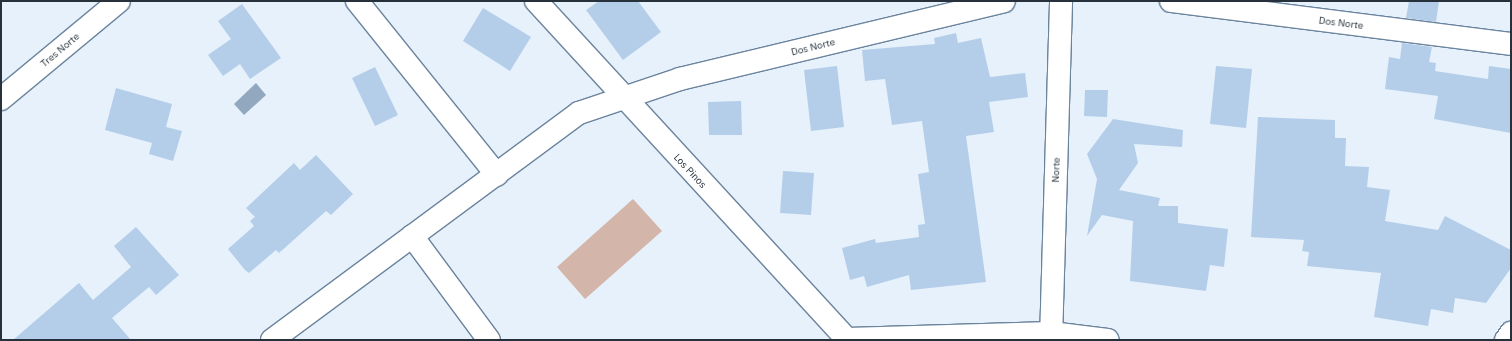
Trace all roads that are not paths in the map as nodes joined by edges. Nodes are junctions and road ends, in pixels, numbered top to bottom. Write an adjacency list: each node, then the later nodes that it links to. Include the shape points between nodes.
1 (119, 1): 8 (street, Tres Norte)
2 (357, 1): 10 (street)
3 (536, 1): 9 (street, Los Pinos)
4 (1004, 1): 9 (street, Dos Norte, via 680,79)
5 (1061, 1): 13 (street, Norte)
6 (1171, 1): 7 (street, Dos Norte)
7 (1511, 44)
8 (1, 99)
9 (624, 100): 10 (street, Dos Norte, via 579,113); 13 (street, Los Pinos, via 847,339)
10 (497, 175): 11 (street, Dos Norte)
11 (412, 236): 14 (street, Dos Norte); 15 (street)
12 (1511, 333): 17 (street)
13 (1051, 337): 16 (street)
14 (272, 340)
15 (489, 340)
16 (1108, 340)
17 (1506, 340)

